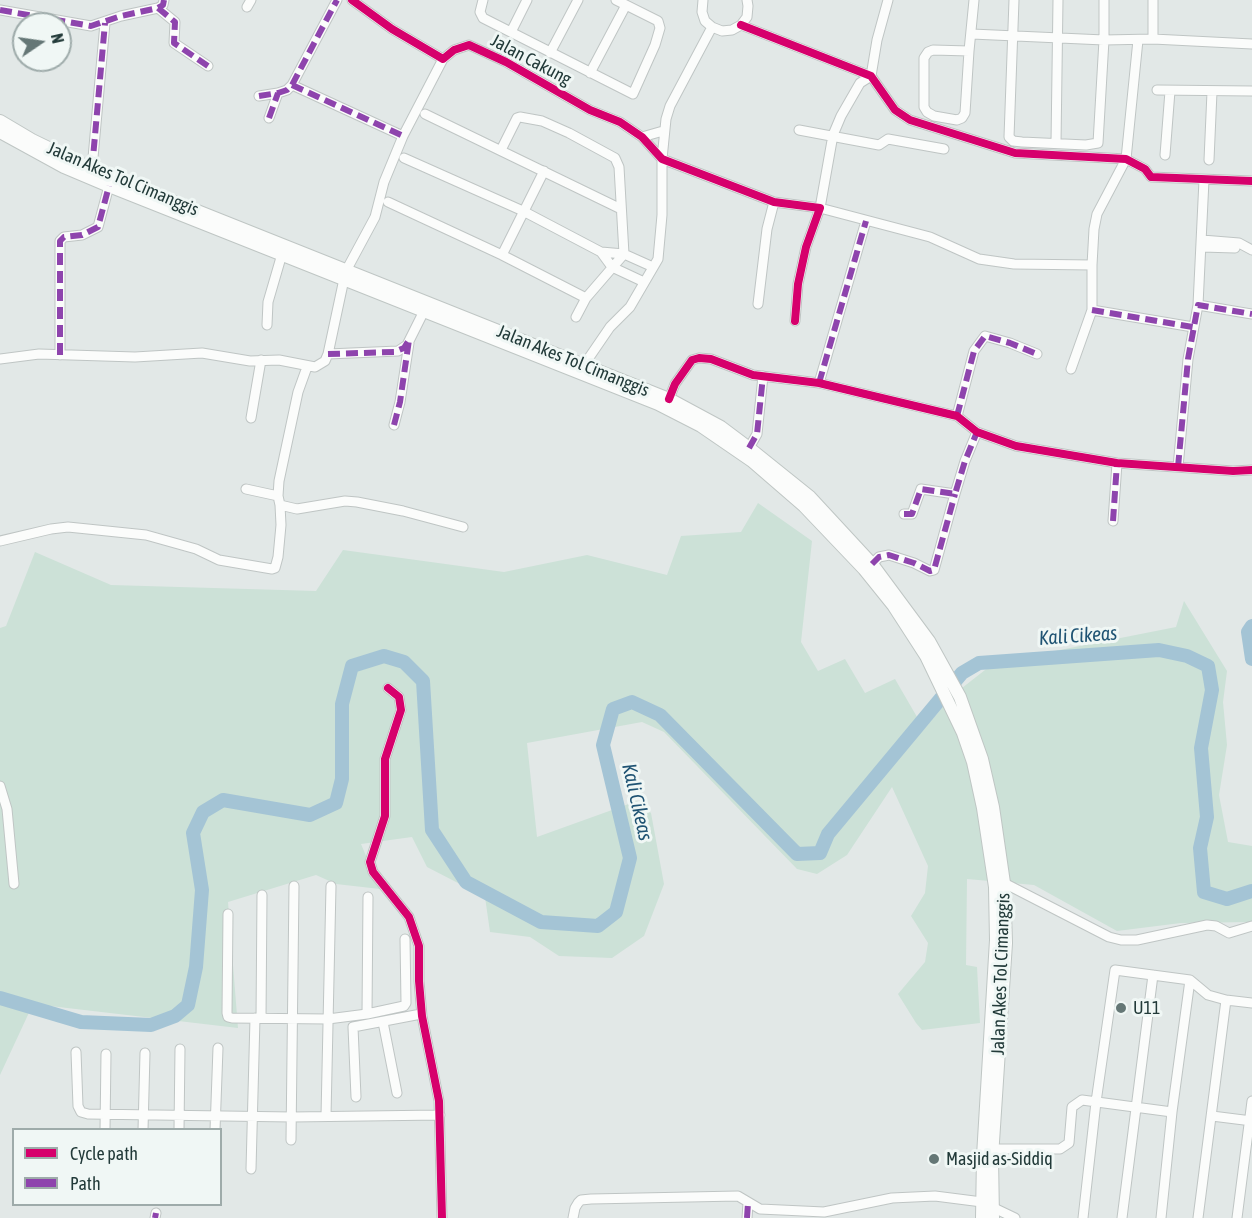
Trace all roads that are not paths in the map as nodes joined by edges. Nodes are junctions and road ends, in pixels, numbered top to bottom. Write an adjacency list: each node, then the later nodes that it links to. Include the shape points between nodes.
1 (164, 0): 17 (street)
2 (337, 0): 36 (street)
3 (352, 0): 32 (street)
4 (483, 0): 22 (street, via 483,18)
5 (526, 0): 22 (street)
6 (578, 0): 31 (street)
7 (616, 0): 16 (street)
8 (703, 0): 21 (street, via 705,21)
9 (747, 0): 20 (street, via 747,16)
10 (888, 0): 35 (street)
11 (974, 0): 23 (street)
12 (1014, 0): 24 (street)
13 (1058, 0): 25 (street)
14 (1104, 0): 27 (street)
15 (1153, 0): 26 (street)
16 (626, 5): 34 (street); 34 (street, via 658,21 660,28 633,94)
17 (158, 8): 19 (street); 33 (street, via 175,22 174,43)
18 (0, 10): 19 (street, via 91,26)
19 (105, 23): 61 (street)
20 (741, 25): 21 (street, via 722,31); 35 (street)
21 (712, 27): 47 (street, via 670,106)
22 (512, 32): 31 (street)
23 (972, 34): 24 (street); 30 (street)
24 (1013, 35): 25 (street); 52 (street, via 1009,137 1013,141)
25 (1058, 38): 27 (street); 52 (street)
26 (1153, 39): 28 (street); 29 (street)
27 (1104, 40): 28 (street); 52 (street, via 1098,143)
28 (1138, 40): 58 (street)
29 (1252, 44)
30 (969, 51): 30 (street, via 933,50 926,55 923,63 927,112 962,118)
31 (550, 53): 34 (street)
32 (443, 58): 50 (street); 51 (street, Jalan Cakung, via 469,45)
33 (208, 66)
34 (590, 73)
35 (870, 76): 49 (street, via 860,83); 58 (street, via 895,110 909,120 1015,153)
36 (292, 85): 41 (street); 50 (street)
37 (1157, 90): 38 (street)
38 (1170, 90): 40 (street); 55 (street)
39 (1252, 91): 40 (street)
40 (1212, 92): 59 (street)
41 (278, 93): 42 (street); 44 (street)
42 (259, 96)
43 (425, 114): 54 (street)
44 (269, 118)
45 (0, 121): 60 (main road, Jalan Akes Tol Cimanggis)
46 (799, 130): 49 (street)
47 (663, 131): 51 (street); 57 (street)
48 (0, 132): 60 (main road, Jalan Akes Tol Cimanggis)
49 (834, 135): 53 (street, via 879,145 888,139); 68 (street)
50 (403, 136): 82 (street, via 375,217)
51 (642, 137): 57 (street, Jalan Cakung)
52 (1056, 143)
53 (944, 149)
54 (501, 150): 62 (street); 69 (street, via 520,117 542,121 569,133 615,158)
55 (1165, 155)
56 (404, 158): 70 (street)
57 (662, 159): 67 (street); 81 (street, via 660,248)
58 (1126, 159): 63 (street, via 1151,177); 79 (street, via 1097,214)
59 (1209, 160)
60 (66, 163): 61 (main road, Jalan Akes Tol Cimanggis); 65 (main road, Jalan Akes Tol Cimanggis)
61 (92, 169): 82 (main road, Jalan Akes Tol Cimanggis)
62 (544, 171): 69 (street); 70 (street)
63 (1204, 180): 64 (street); 72 (street)
64 (1252, 180)
65 (109, 186): 76 (main road, Jalan Akes Tol Cimanggis); 97 (street, via 98,227 60,241)
66 (388, 202): 78 (street)
67 (774, 202): 68 (street); 85 (street)
68 (820, 208): 71 (street); 91 (street, via 806,247)
69 (621, 209): 77 (street)
70 (523, 211): 75 (street); 78 (street)
71 (866, 221): 79 (street, via 930,237 979,259 1014,264); 104 (street)
72 (1202, 244): 73 (street); 74 (street, via 1239,243); 86 (street)
73 (1235, 248)
74 (1252, 250)
75 (600, 252): 77 (street); 80 (street)
76 (282, 254): 82 (main road, Jalan Akes Tol Cimanggis); 92 (street, via 268,302)
77 (624, 254): 80 (street); 81 (street)
78 (502, 255): 84 (street)
79 (1092, 265): 87 (street)
80 (612, 267): 83 (street); 84 (street)
81 (652, 267): 83 (street)
82 (346, 274): 88 (main road, Jalan Akes Tol Cimanggis); 95 (street); 100 (main road, Jalan Akes Tol Cimanggis)
83 (644, 282): 100 (street, via 630,307 610,327)
84 (586, 298): 90 (street)
85 (758, 304)
86 (1198, 305): 89 (street); 93 (street)
87 (1092, 310): 93 (street); 102 (street)
88 (424, 311): 94 (street); 110 (main road, Jalan Akes Tol Cimanggis, via 658,404)
89 (1252, 314)
90 (576, 317)
91 (795, 321)
92 (267, 325)
93 (1193, 327): 112 (street)
94 (409, 340): 95 (street, via 404,348 394,352); 108 (street)
95 (328, 354): 101 (street, via 319,366)
96 (1037, 354): 106 (street, via 984,336 974,351)
97 (60, 355): 98 (street); 99 (street, via 135,357 202,353)
98 (0, 359)
99 (261, 360): 101 (street); 107 (street)
100 (584, 365): 105 (main road, Jalan Akes Tol Cimanggis)
101 (307, 367): 116 (street, via 282,465)
102 (1071, 369)
103 (763, 376): 104 (street); 105 (street, via 699,358 692,360); 110 (street)
104 (819, 384): 106 (street)
105 (669, 399): 110 (main road, Jalan Akes Tol Cimanggis, via 721,427)
106 (957, 416): 109 (street)
107 (251, 418)
108 (394, 425)
109 (977, 432): 111 (street, via 1016,446); 115 (street)
110 (753, 455): 121 (main road, Jalan Akes Tol Cimanggis, via 810,498); 122 (main road, Jalan Akes Tol Cimanggis, via 864,569)
111 (1117, 464): 112 (street); 118 (street)
112 (1178, 467): 113 (street)
113 (1252, 470)
114 (246, 489): 116 (street)
115 (955, 494): 117 (street, via 921,489 912,514); 121 (street, via 934,570 889,555)
116 (279, 501): 119 (street, via 297,509 357,502); 120 (street, via 282,525 277,565 272,569 219,560 146,535 68,527)
117 (904, 514)
118 (1113, 521)
119 (463, 527)
120 (0, 541)
121 (872, 564): 122 (main road, Jalan Akes Tol Cimanggis, via 914,619)
122 (931, 654): 125 (main road, Jalan Akes Tol Cimanggis, via 960,697 982,759); 170 (main road, Jalan Akes Tol Cimanggis, via 973,762 995,887)
123 (388, 688): 139 (street, via 399,697 401,710 385,759 385,816 370,862 373,872 409,917 416,934)
124 (0, 786): 126 (street, via 7,809)
125 (1004, 883): 132 (street, via 1121,940 1208,925 1229,933); 170 (main road, Jalan Akes Tol Cimanggis, via 1006,943)
126 (14, 884)
127 (294, 886): 141 (street)
128 (331, 886): 142 (street)
129 (262, 895): 140 (street)
130 (368, 897): 138 (street)
131 (228, 914): 140 (street, via 228,1017)
132 (1252, 926)
133 (405, 939): 138 (street, via 406,1005)
134 (1153, 975): 135 (street); 152 (street, via 1115,970); 153 (street)
135 (1190, 980): 136 (street, via 1208,995); 154 (street)
136 (1226, 1000): 137 (street); 163 (street)
137 (1252, 1003)
138 (367, 1014): 142 (street)
139 (422, 1014): 143 (street); 158 (street)
140 (258, 1018): 141 (street); 160 (street)
141 (292, 1019): 142 (street); 161 (street)
142 (328, 1019): 162 (street)
143 (383, 1022): 149 (street); 150 (street, via 353,1028)
144 (218, 1048): 157 (street)
145 (180, 1049): 159 (street)
146 (76, 1052): 155 (street, via 78,1106 81,1112)
147 (145, 1053): 156 (street)
148 (106, 1054): 155 (street)
149 (397, 1094)
150 (356, 1097)
151 (1252, 1101): 164 (street)
152 (1096, 1102): 153 (street); 170 (street, via 1082,1100 1072,1107 1069,1143 1060,1149); 179 (street)
153 (1134, 1107): 154 (street); 180 (street)
154 (1172, 1112): 181 (street)
155 (107, 1115): 156 (street); 165 (street)
156 (144, 1115): 159 (street); 166 (street)
157 (215, 1115): 159 (street); 160 (street); 168 (street)
158 (440, 1115): 162 (street); 174 (street)
159 (179, 1116): 167 (street)
160 (252, 1116): 161 (street); 171 (street)
161 (292, 1116): 162 (street); 169 (street)
162 (326, 1116)
163 (1212, 1116): 164 (street); 182 (street)
164 (1251, 1121): 183 (street)
165 (105, 1128)
166 (143, 1128)
167 (179, 1128)
168 (215, 1128)
169 (291, 1140)
170 (989, 1154): 173 (main road)
171 (251, 1169)
172 (748, 1203): 173 (street, via 760,1209 824,1212 892,1198 935,1196); 175 (street, via 738,1196 591,1199 578,1203); 176 (street)
173 (989, 1209): 177 (main road); 178 (street)
174 (442, 1218)
175 (573, 1218)
176 (747, 1218)
177 (982, 1218)
178 (1015, 1218)
179 (1083, 1218)
180 (1122, 1218)
181 (1161, 1218)
182 (1198, 1218)
183 (1237, 1218)

